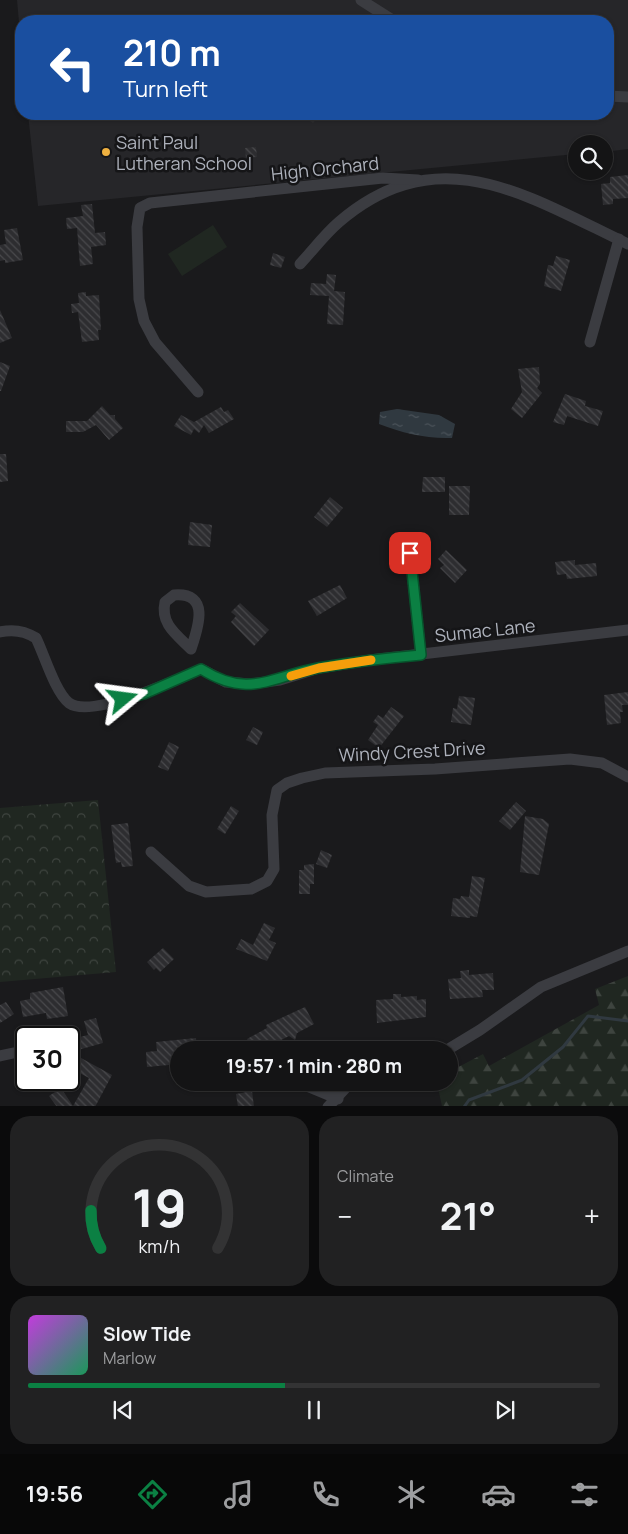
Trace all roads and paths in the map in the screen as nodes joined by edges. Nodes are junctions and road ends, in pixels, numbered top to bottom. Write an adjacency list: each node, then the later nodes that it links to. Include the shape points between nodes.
1 (362, 0): 2 (street)
2 (385, 15)
3 (614, 96): 4 (street)
4 (628, 97)
5 (418, 180): 6 (street, via 462,179 491,184 530,198); 7 (street, via 357,208 338,223); 9 (street, High Orchard, via 383,178 150,203 140,208 137,227 139,299 144,321 155,342)
6 (623, 242): 8 (street)
7 (300, 264)
8 (590, 342)
9 (198, 392)
10 (410, 553): 14 (street)
11 (628, 630): 14 (street, Sumac Lane)
12 (0, 632): 15 (street, via 15,631 36,638 62,693 69,703 79,707 144,694)
13 (191, 649): 13 (street, via 172,631 164,618 165,602 174,595 188,595 198,606 198,622); 15 (street)
14 (421, 655): 15 (street, Sumac Lane, via 319,668 280,680 250,684 226,682)
15 (201, 669)
16 (628, 777): 17 (street, Windy Crest Drive, via 602,763 570,759 325,773 302,778 278,790 272,815 274,869 267,881 251,889 206,892 189,886)
17 (151, 852)
18 (628, 951): 19 (street, via 540,987)
19 (458, 1043)
20 (15, 1053): 21 (street)
21 (0, 1056)
22 (319, 1091): 24 (street)
23 (344, 1091): 24 (street)
24 (338, 1099): 25 (street)
25 (328, 1106)

